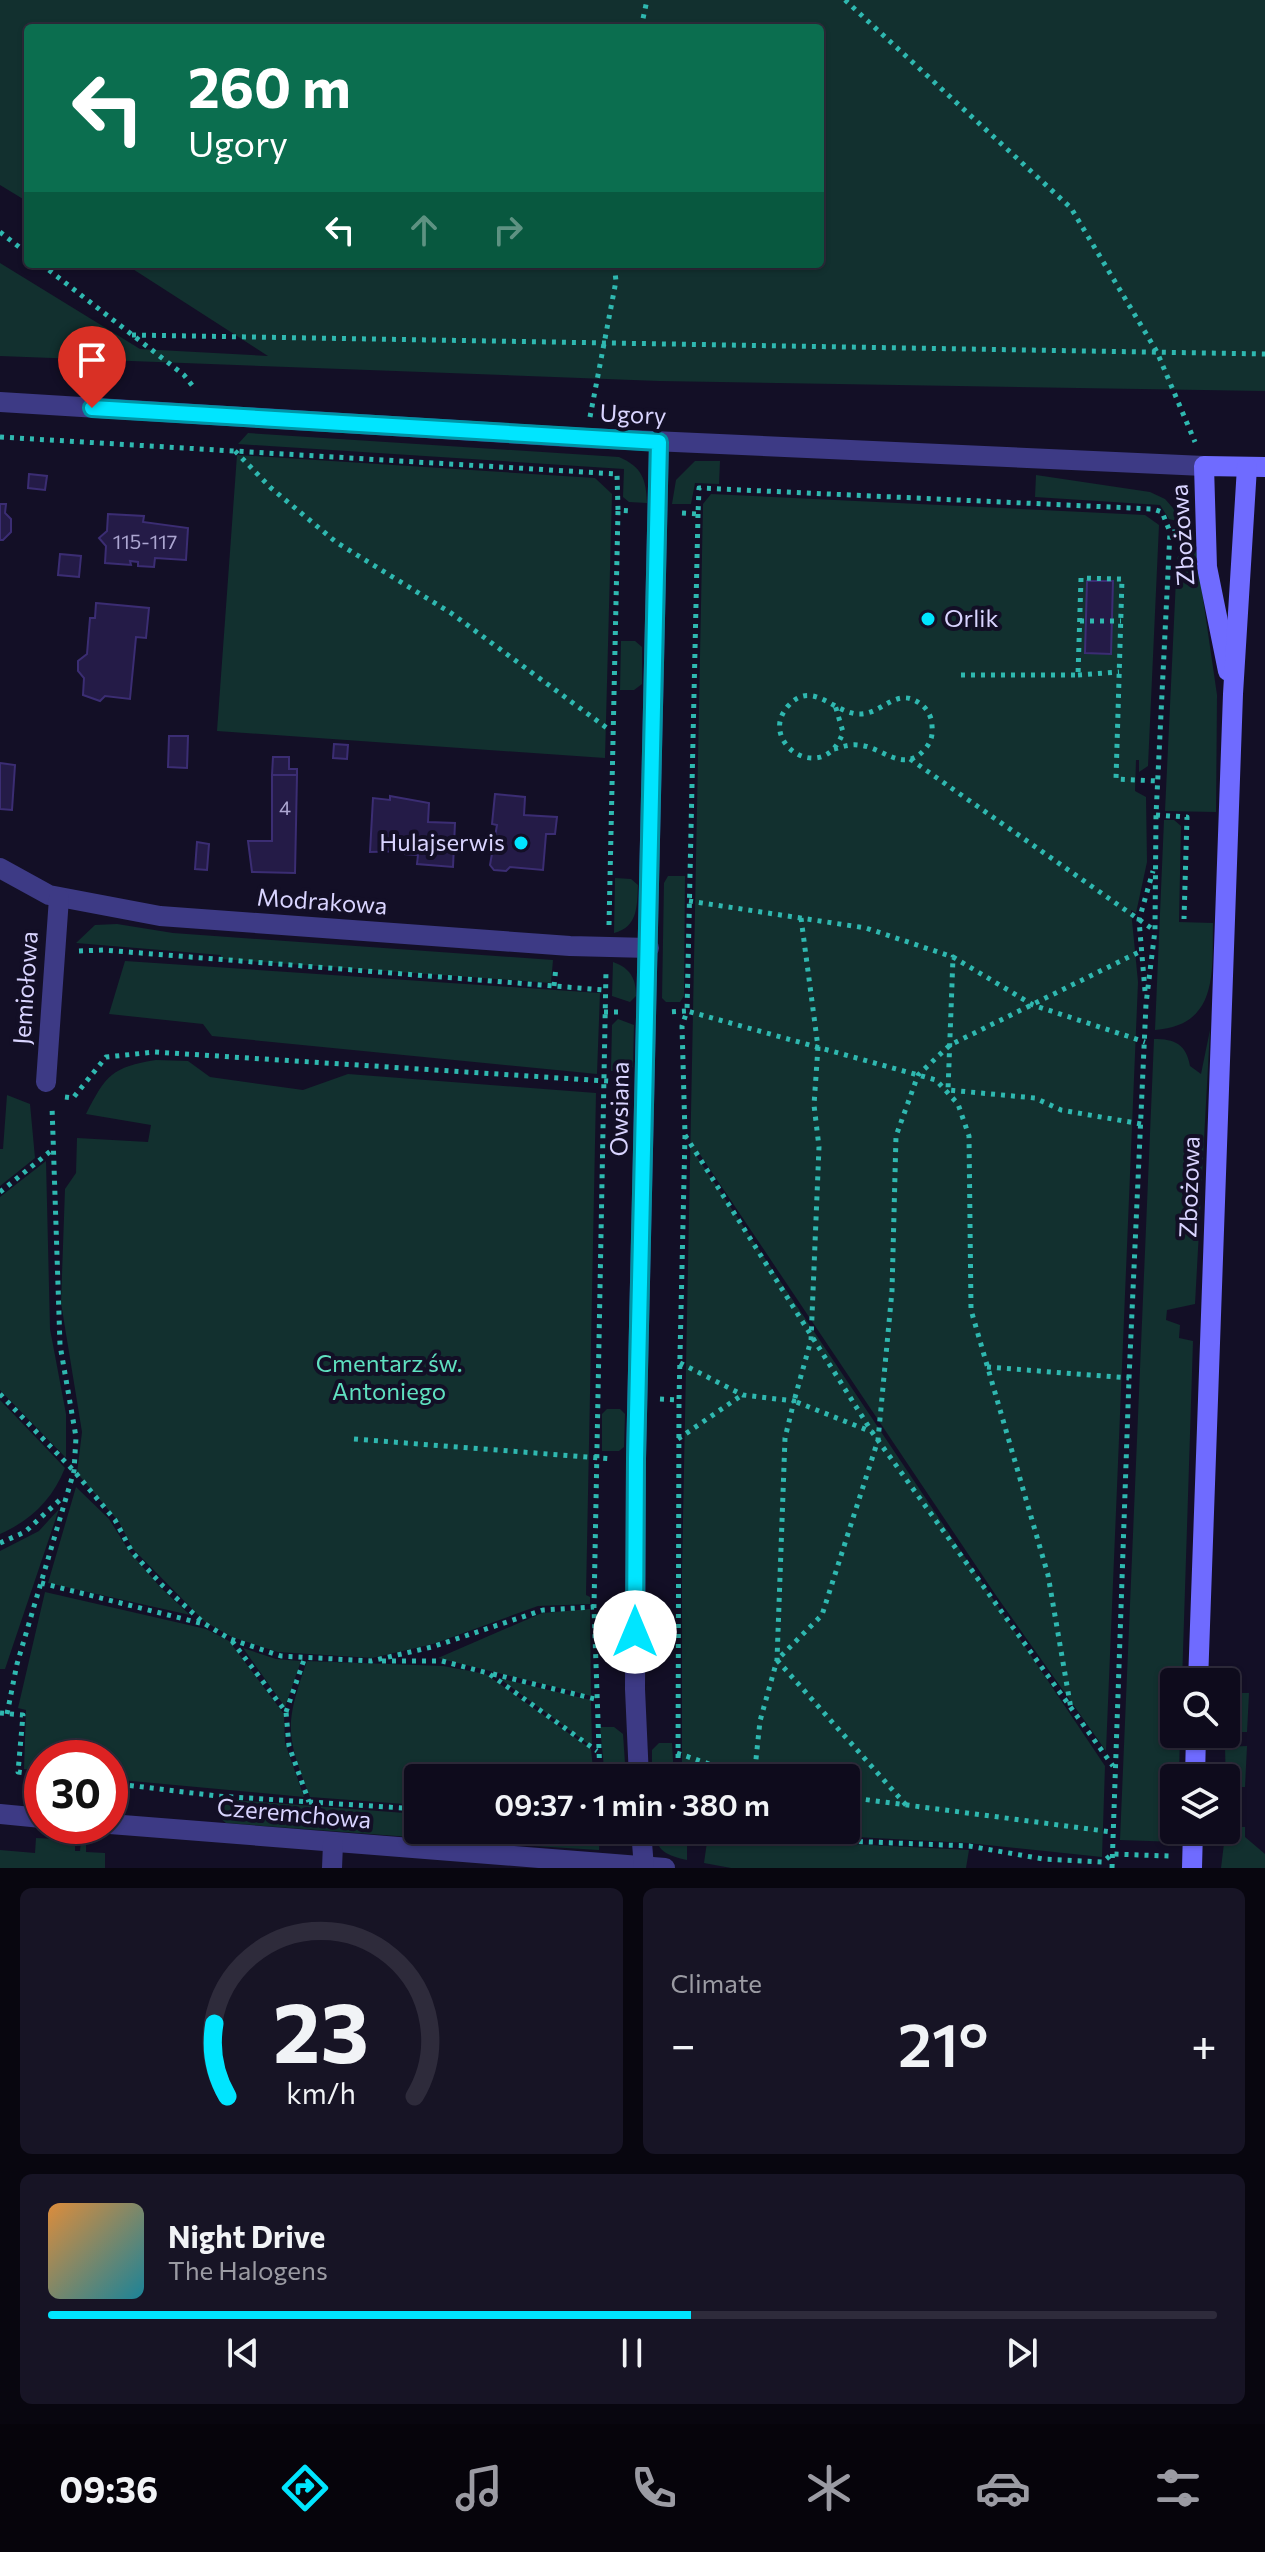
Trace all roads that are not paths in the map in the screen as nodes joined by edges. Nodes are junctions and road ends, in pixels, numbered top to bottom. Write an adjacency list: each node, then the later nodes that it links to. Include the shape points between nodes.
1 (0, 402): 2 (street, Ugory)
2 (659, 442): 3 (street, Ugory); 8 (street, Owsiana)
3 (1204, 466): 4 (street, Ugory); 5 (street, Zbożowa, via 1207,567)
4 (1256, 467): 5 (street, Zbożowa)
5 (1233, 694): 10 (street, Zbożowa)
6 (0, 868): 7 (street, Modrakowa)
7 (59, 898): 8 (street, Modrakowa, via 160,916); 9 (street, Jemiołowa)
8 (649, 948): 11 (street, Owsiana, via 636,1459)
9 (46, 1082)
10 (1198, 1668)
11 (638, 1764)
12 (0, 1814): 13 (street)
13 (24, 1816)
14 (128, 1826): 15 (street, Czeremchowa)
15 (333, 1844): 17 (street, Czeremchowa); 18 (street)
16 (642, 1844): 17 (street)
17 (644, 1866): 19 (street, Czeremchowa)
18 (332, 1868)
19 (665, 1868)

